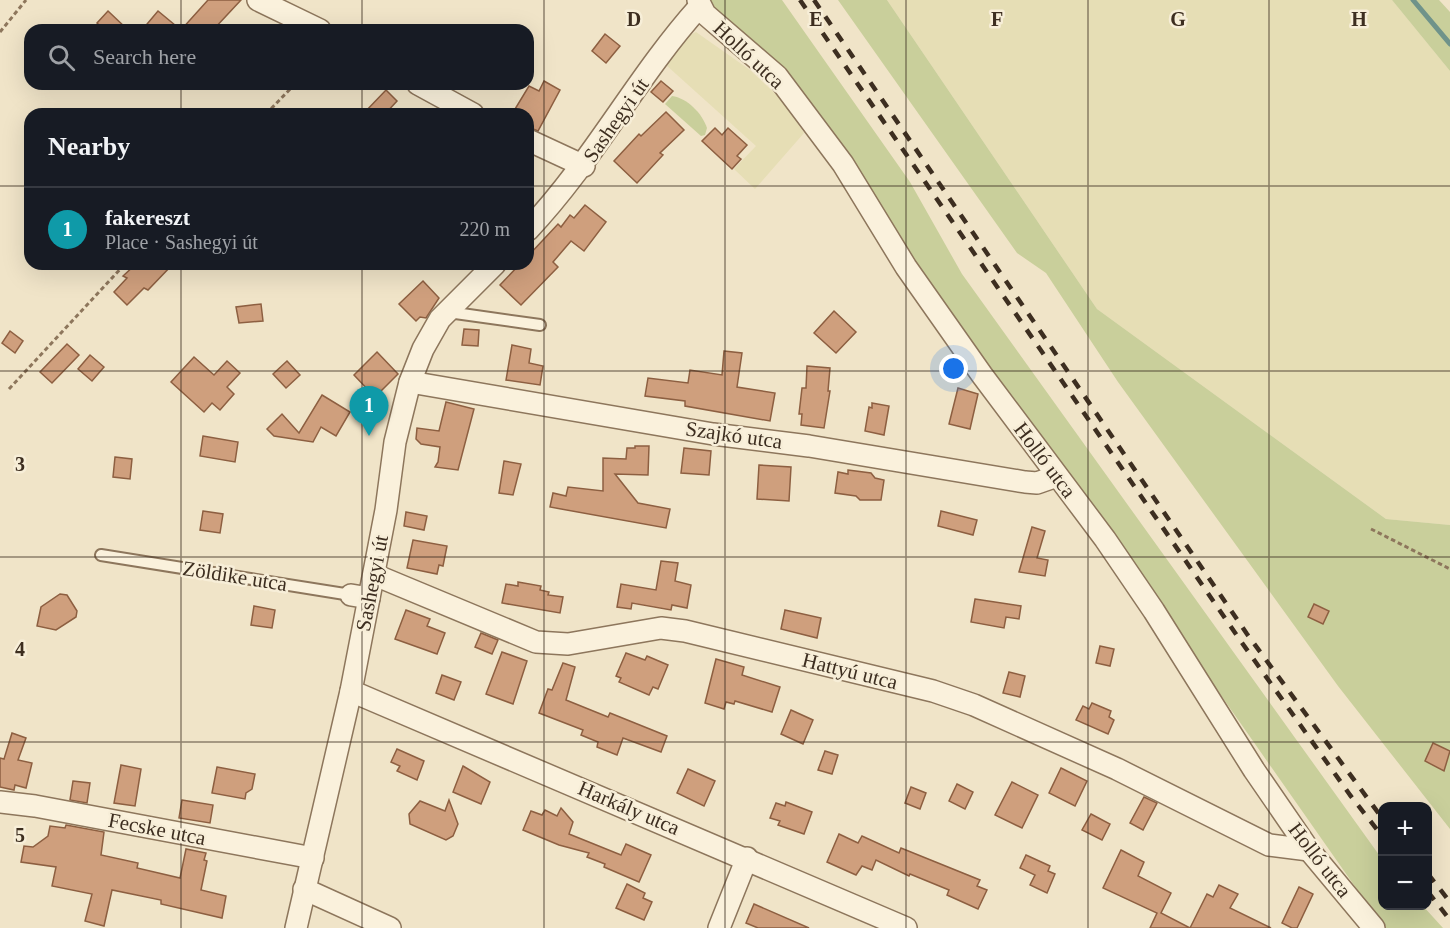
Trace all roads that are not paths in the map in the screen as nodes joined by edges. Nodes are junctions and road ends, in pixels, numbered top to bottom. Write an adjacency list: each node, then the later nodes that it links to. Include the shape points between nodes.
1 (258, 0): 3 (street)
2 (699, 3): 7 (street, Sashegyi út); 13 (street, Holló utca, via 705,14 777,76 843,164 906,267)
3 (308, 24)
4 (429, 90): 5 (street)
5 (462, 108)
6 (534, 143): 7 (street)
7 (584, 166): 8 (street, Sashegyi út)
8 (534, 223)
9 (489, 270): 10 (street, Sashegyi út)
10 (447, 312): 11 (lane); 12 (street, Sashegyi út, via 423,349)
11 (540, 325)
12 (410, 382): 13 (street, Szajkó utca, via 1025,482 1037,483); 15 (street, Sashegyi út, via 395,442)
13 (1057, 476): 19 (street, Holló utca, via 1154,611)
14 (101, 555): 16 (lane, Zöldike utca)
15 (375, 575): 16 (street, Sashegyi út); 19 (street, Hattyú utca, via 536,642 568,644 660,628 685,631 933,691 974,705 1117,770 1269,845)
16 (360, 597): 17 (street, Sashegyi út)
17 (351, 691): 20 (street, Sashegyi út); 21 (street, Harkály utca)
18 (0, 802): 20 (street, Fecske utca)
19 (1309, 850): 27 (street, Holló utca)
20 (314, 858): 22 (street, Sashegyi út)
21 (747, 858): 25 (street); 26 (street, Harkály utca)
22 (304, 889): 23 (street, Sashegyi út); 24 (street)
23 (296, 928)
24 (390, 928)
25 (719, 928)
26 (906, 928)
27 (1374, 928)

